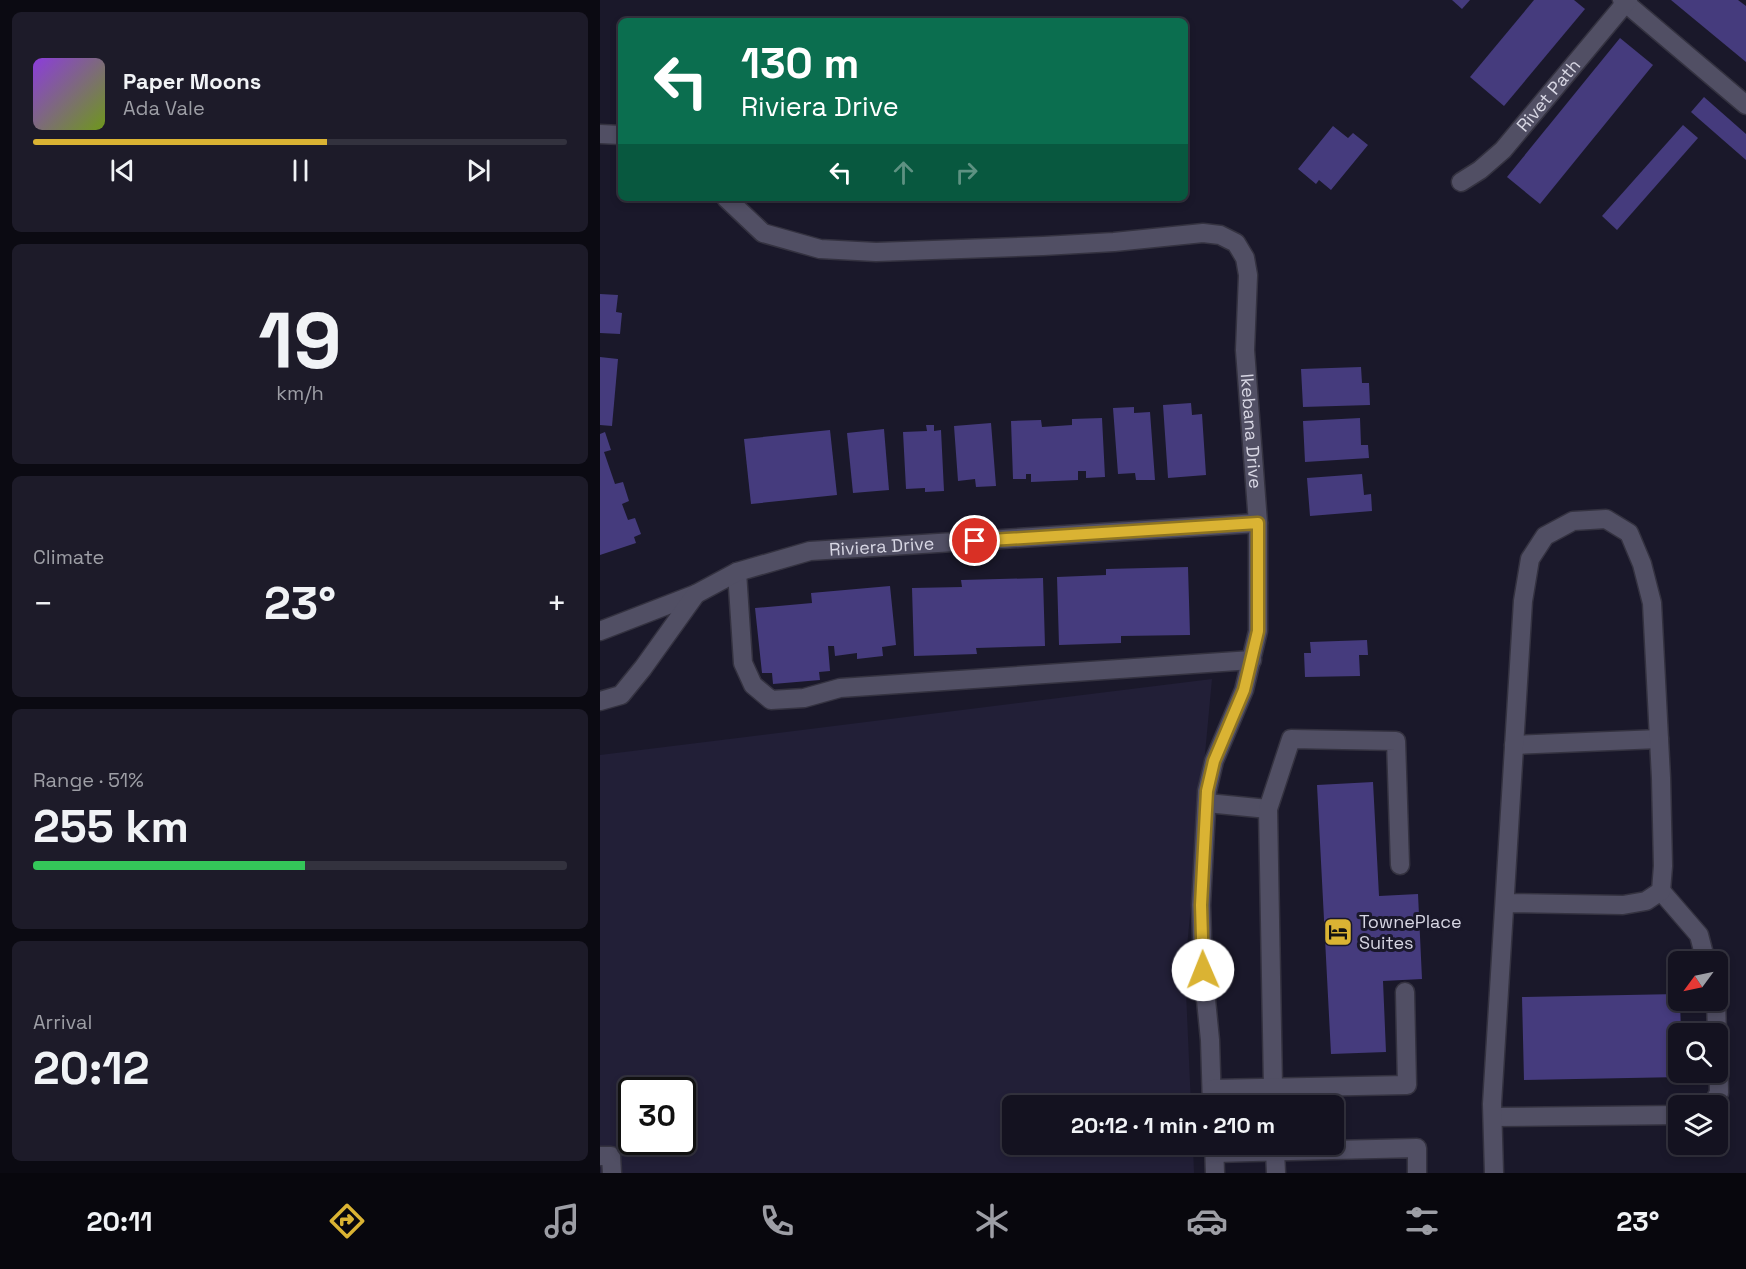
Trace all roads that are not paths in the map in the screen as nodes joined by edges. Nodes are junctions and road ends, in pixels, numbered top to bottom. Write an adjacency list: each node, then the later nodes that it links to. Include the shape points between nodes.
1 (1625, 1): 2 (street); 5 (street, Rivet Path, via 1503,150)
2 (1746, 105)
3 (600, 134): 4 (street)
4 (618, 135)
5 (1461, 182)
6 (729, 201): 7 (street, Ikebana Drive, via 763,233 820,249 876,252 1043,246 1203,232 1236,243 1245,258 1248,275 1245,350)
7 (1258, 523): 8 (street, Riviera Drive, via 810,551); 11 (street, Ikebana Drive, via 1258,631)
8 (737, 572): 9 (street, Riviera Drive); 11 (street, via 743,663 753,685 771,700 804,698 840,688)
9 (696, 594): 10 (street); 12 (street, Riviera Drive, via 621,695)
10 (600, 631)
11 (1252, 660): 15 (street, Ikebana Drive, via 1244,690 1214,761)
12 (603, 694)
13 (1659, 739): 14 (street); 14 (street, via 1652,603 1629,533 1606,519 1573,521 1545,536 1530,559 1523,601); 18 (street)
14 (1514, 745): 19 (street)
15 (1207, 803): 16 (street); 23 (street, Ikebana Drive, via 1201,905)
16 (1268, 809): 17 (street, via 1291,739 1396,741); 22 (street)
17 (1400, 865)
18 (1661, 891): 19 (street, via 1646,901 1623,905); 20 (street, via 1699,935)
19 (1505, 903): 26 (street)
20 (1703, 951)
21 (1405, 992): 22 (street, via 1407,1085)
22 (1274, 1088): 24 (street)
23 (1212, 1095)
24 (1226, 1095)
25 (1668, 1115): 26 (street)
26 (1492, 1117): 33 (street)
27 (1344, 1150): 32 (street, via 1417,1148)
28 (1214, 1155): 30 (street)
29 (1275, 1155): 31 (street)
30 (1215, 1173)
31 (1276, 1173)
32 (1417, 1173)
33 (1494, 1173)

